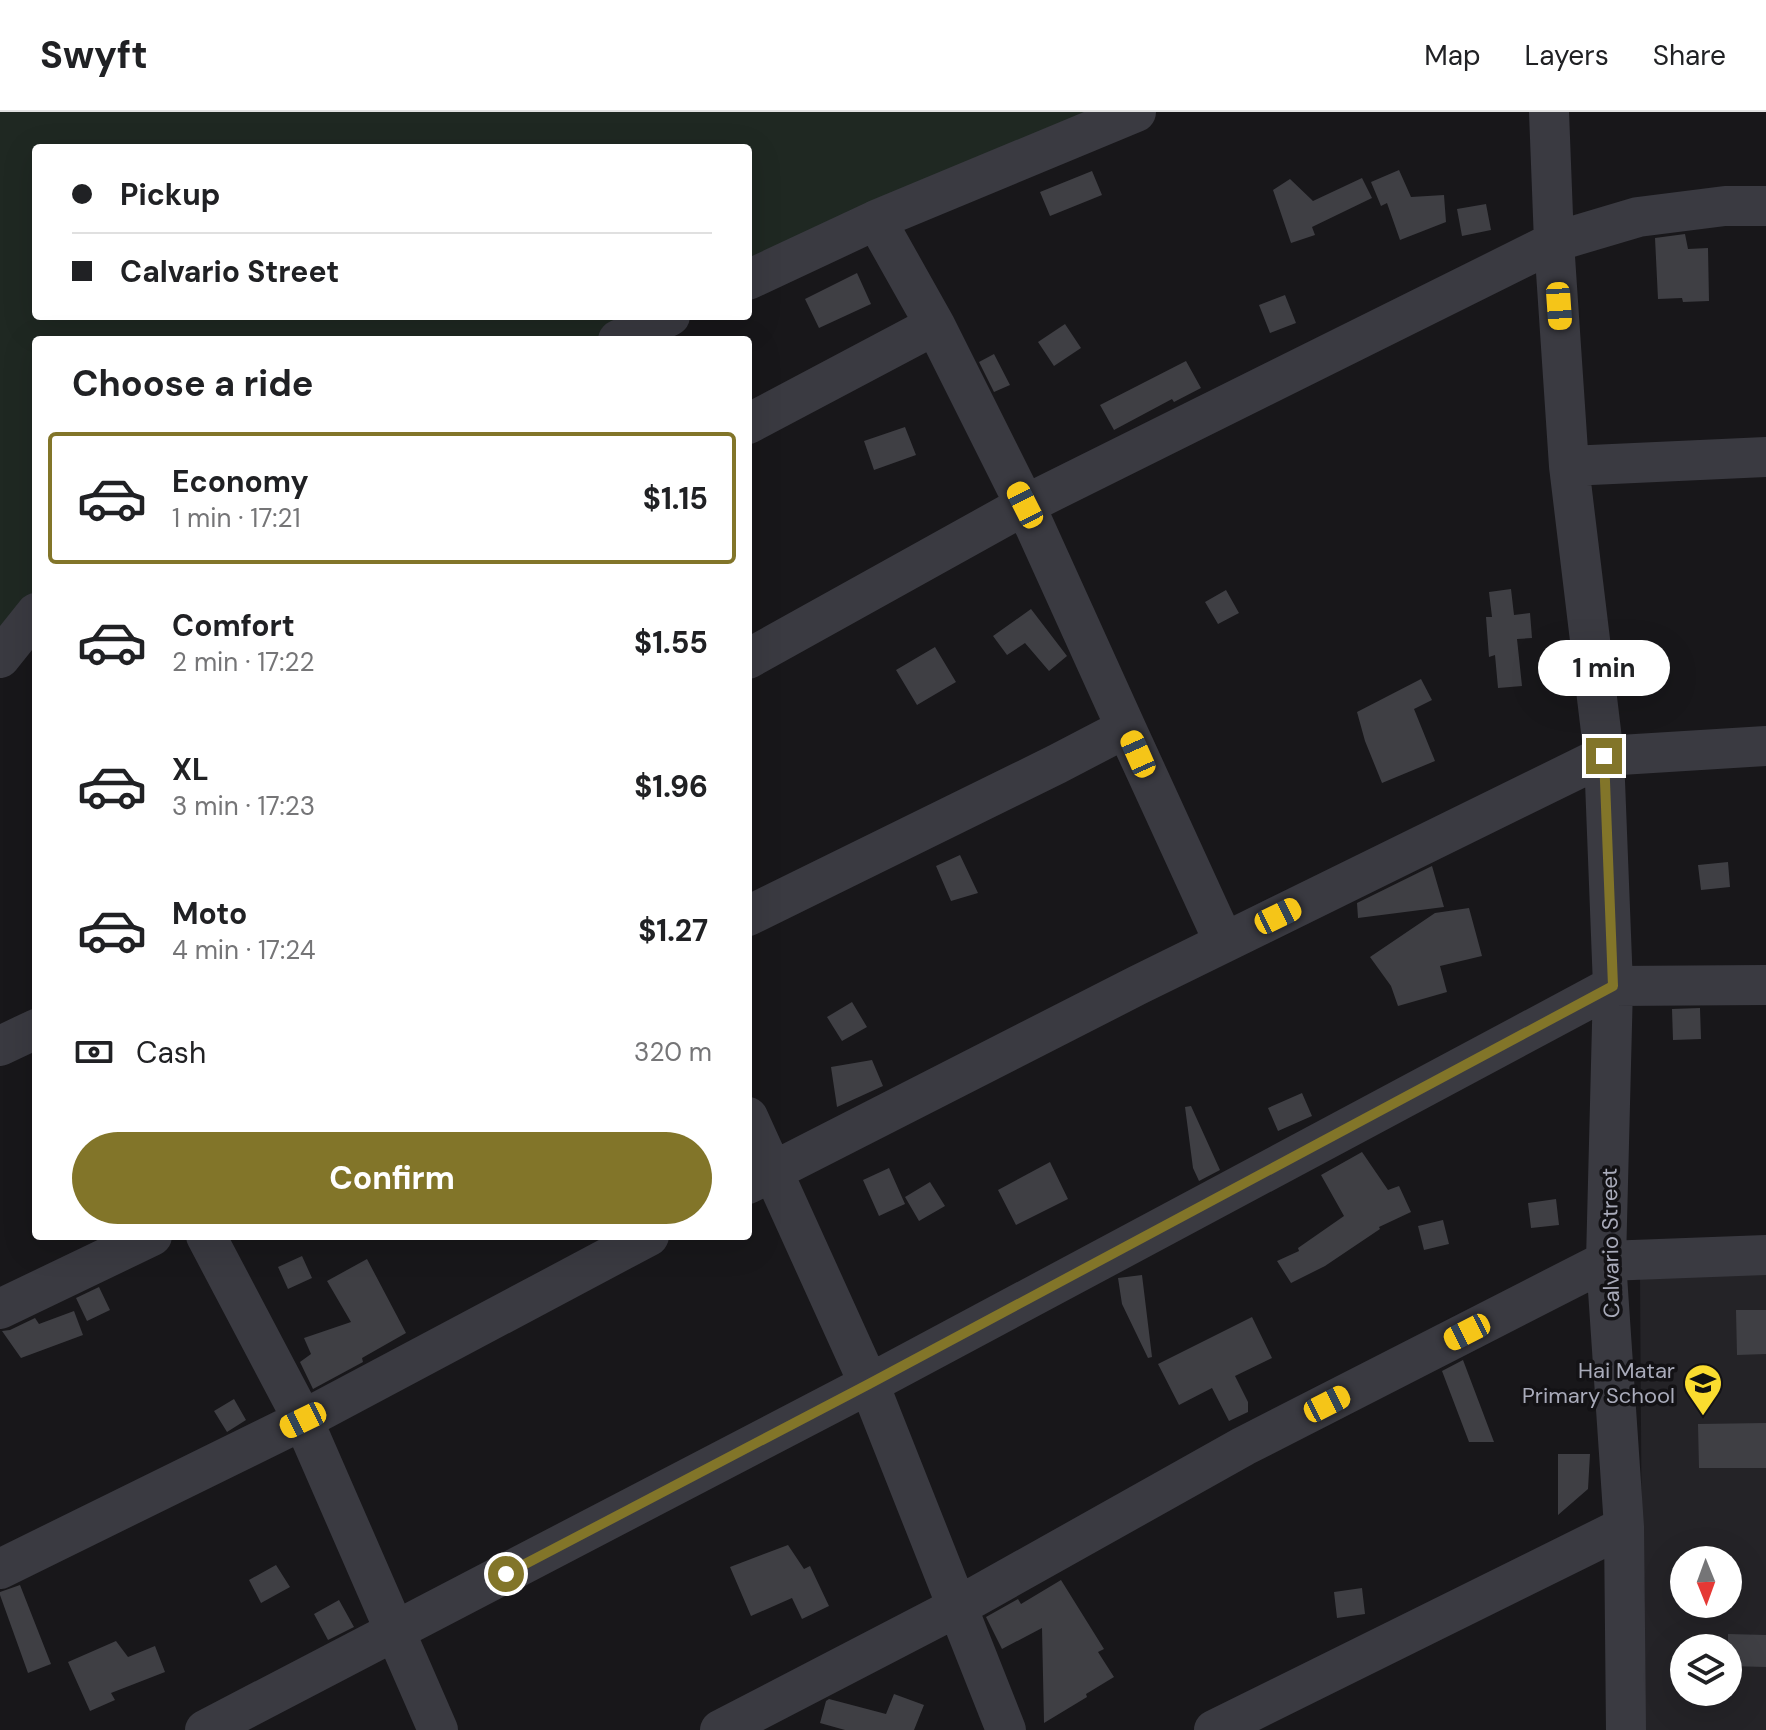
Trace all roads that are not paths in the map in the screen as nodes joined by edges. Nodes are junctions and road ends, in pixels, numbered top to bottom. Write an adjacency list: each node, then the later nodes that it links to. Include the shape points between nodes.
1 (1136, 112): 4 (street)
2 (1549, 112): 5 (street, Calvario Street)
3 (1766, 206): 5 (street, via 1638,217)
4 (876, 220): 6 (street); 8 (street)
5 (1554, 242): 12 (street, Calvario Street); 13 (street)
6 (752, 278)
7 (661, 320): 9 (street)
8 (935, 325): 10 (street); 13 (street)
9 (627, 336)
10 (752, 422)
11 (1766, 457): 12 (street)
12 (1569, 466): 19 (street, Calvario Street)
13 (1025, 505): 15 (street); 17 (street)
14 (32, 618): 16 (street)
15 (752, 657)
16 (0, 658)
17 (1126, 728): 20 (street); 21 (street)
18 (1766, 746): 19 (street)
19 (1604, 756): 21 (street); 23 (street, Calvario Street)
20 (752, 914)
21 (1224, 942): 27 (street)
22 (1766, 985): 23 (street)
23 (1613, 986): 32 (street, Calvario Street); 34 (street)
24 (32, 1031): 25 (street)
25 (0, 1046)
26 (752, 1137): 27 (street)
27 (760, 1177): 34 (street)
28 (144, 1240): 33 (street)
29 (208, 1240): 35 (street)
30 (641, 1240): 35 (street)
31 (1766, 1255): 32 (street)
32 (1606, 1261): 36 (street, Calvario Street); 38 (street, via 1244,1446)
33 (0, 1309)
34 (869, 1384): 38 (street); 39 (street)
35 (303, 1420): 37 (street); 39 (street)
36 (1624, 1527): 44 (street); 45 (street, Calvario Street)
37 (0, 1569)
38 (957, 1607): 42 (street); 43 (street)
39 (394, 1632): 40 (street); 41 (street)
40 (205, 1730)
41 (438, 1730)
42 (720, 1730)
43 (1006, 1730)
44 (1214, 1730)
45 (1626, 1730)

